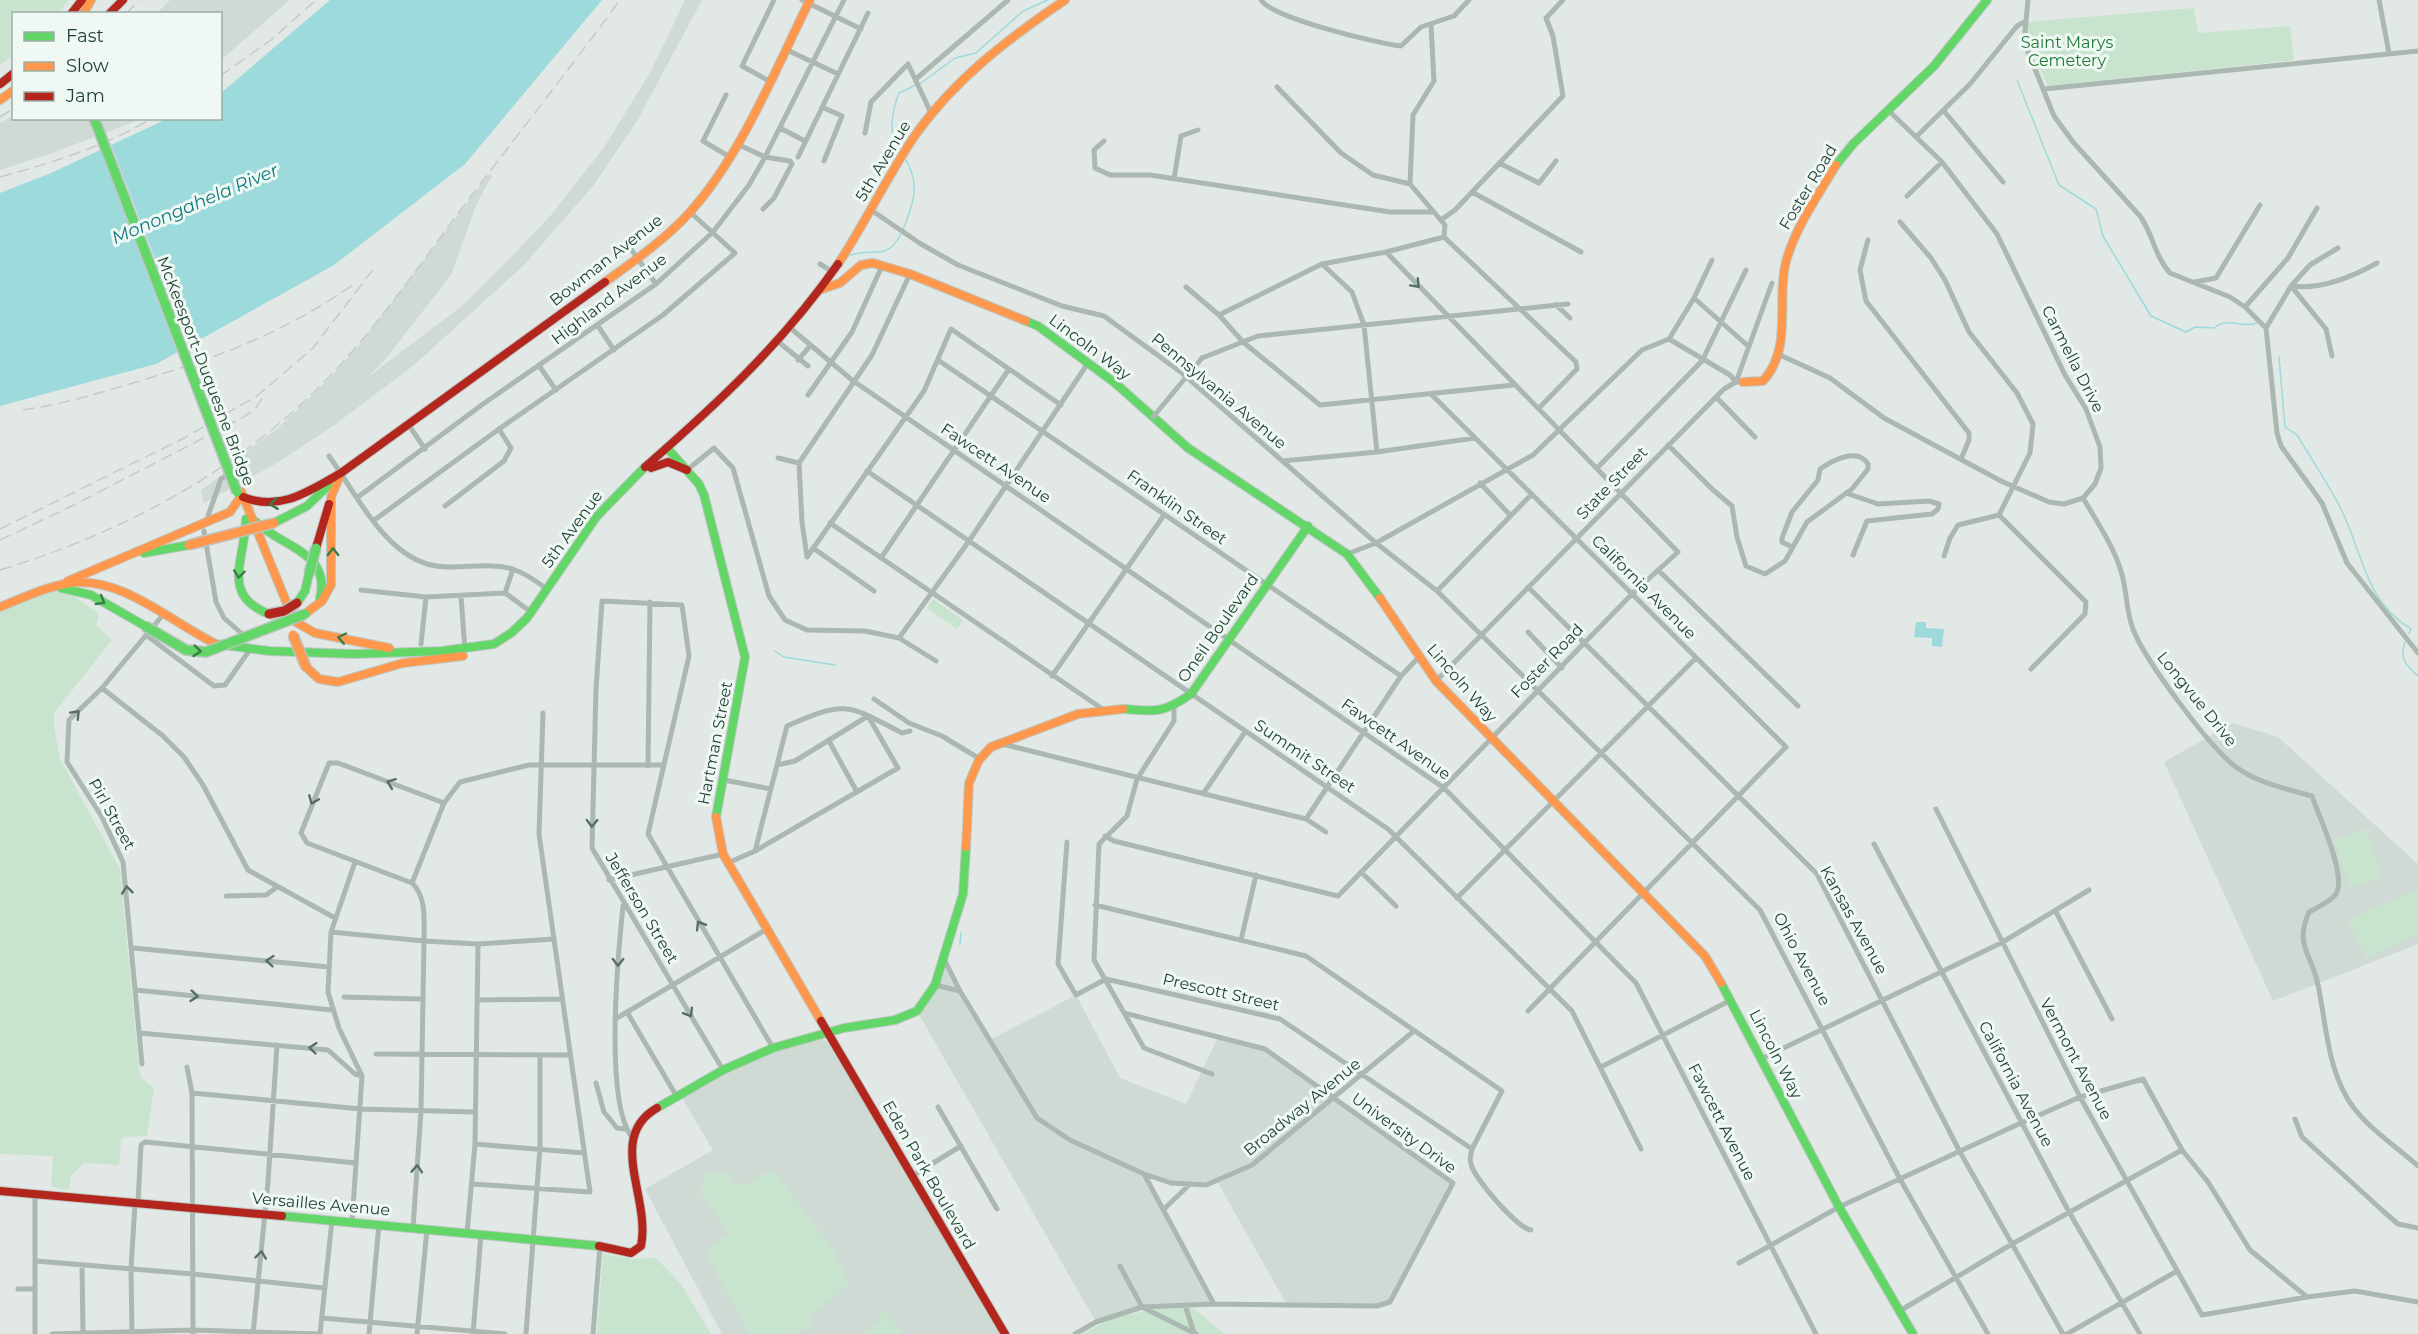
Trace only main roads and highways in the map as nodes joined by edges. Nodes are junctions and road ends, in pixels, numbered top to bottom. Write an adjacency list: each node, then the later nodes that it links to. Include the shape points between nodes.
1 (83, 0): 7 (main road)
2 (123, 0): 8 (main road)
3 (128, 0): 9 (main road)
4 (1065, 0): 15 (main road, 5th Avenue, via 989,54 931,113)
5 (1987, 0): 16 (main road, Foster Road, via 1946,52 1836,165 1791,244 1784,273 1780,355 1763,381)
6 (806, 1): 19 (main road, Bowman Avenue, via 730,157 690,212 638,259)
7 (73, 12)
8 (111, 12)
9 (117, 12)
10 (12, 75): 11 (main road)
11 (0, 84)
12 (12, 92): 13 (main road)
13 (1, 103)
14 (97, 120): 21 (main road, McKeesport-Duquesne Bridge, bridge)
15 (819, 290): 17 (main road, 5th Avenue, via 725,397); 24 (main road, Lincoln Way, via 840,283 861,265 882,266 1038,326 1089,362 1188,448)
16 (1739, 382)
17 (667, 448): 18 (main road, Hartman Street); 20 (main road, 5th Avenue)
18 (687, 470): 20 (main road, via 668,462); 31 (main road, Hartman Street, via 705,495 744,644 744,672 715,824 723,854)
19 (341, 473): 21 (main road, one-way to 21, via 286,502 262,505); 22 (main road); 25 (main road, bridge, via 314,503 274,524 149,552)
20 (641, 473): 29 (main road, 5th Avenue, via 610,500 531,612 515,630)
21 (240, 495): 23 (main road, McKeesport-Duquesne Bridge); 25 (main road, via 230,512)
22 (331, 497): 23 (main road, one-way to 22, bridge, via 238,585 248,603 260,611 284,611 297,603 305,591); 27 (main road, one-way to 22, via 327,595 332,574)
23 (248, 517): 27 (main road, via 263,531 317,563 324,583); 29 (main road, bridge, via 306,667 319,679 338,682 403,663 465,656); 30 (main road, one-way to 23, via 315,633 298,625 289,613)
24 (1308, 526): 31 (main road, Oneil Boulevard, via 1191,694 1174,708 1143,714 1103,709 996,743 980,759 969,783 963,894 944,959 925,1003 907,1016); 35 (main road, Lincoln Way, via 1347,554 1436,681 1705,956 1839,1207)
25 (81, 574): 26 (main road)
26 (53, 588): 27 (main road, one-way to 27, bridge, via 90,595 145,631 186,650 206,652 305,614); 28 (main road, 5th Avenue); 30 (main road, 5th Avenue, via 96,583 218,645 245,651)
27 (317, 605)
28 (0, 607)
29 (494, 643): 30 (main road, 5th Avenue, via 465,651)
30 (420, 648)
31 (829, 1031): 33 (main road, Oneil Boulevard, via 773,1048 723,1070 648,1113 638,1124 632,1137 632,1152 644,1237); 34 (main road, Eden Park Boulevard)
32 (0, 1191): 33 (main road, Versailles Avenue, via 533,1239 628,1253)
33 (639, 1250)
34 (1005, 1334)
35 (1913, 1334)

